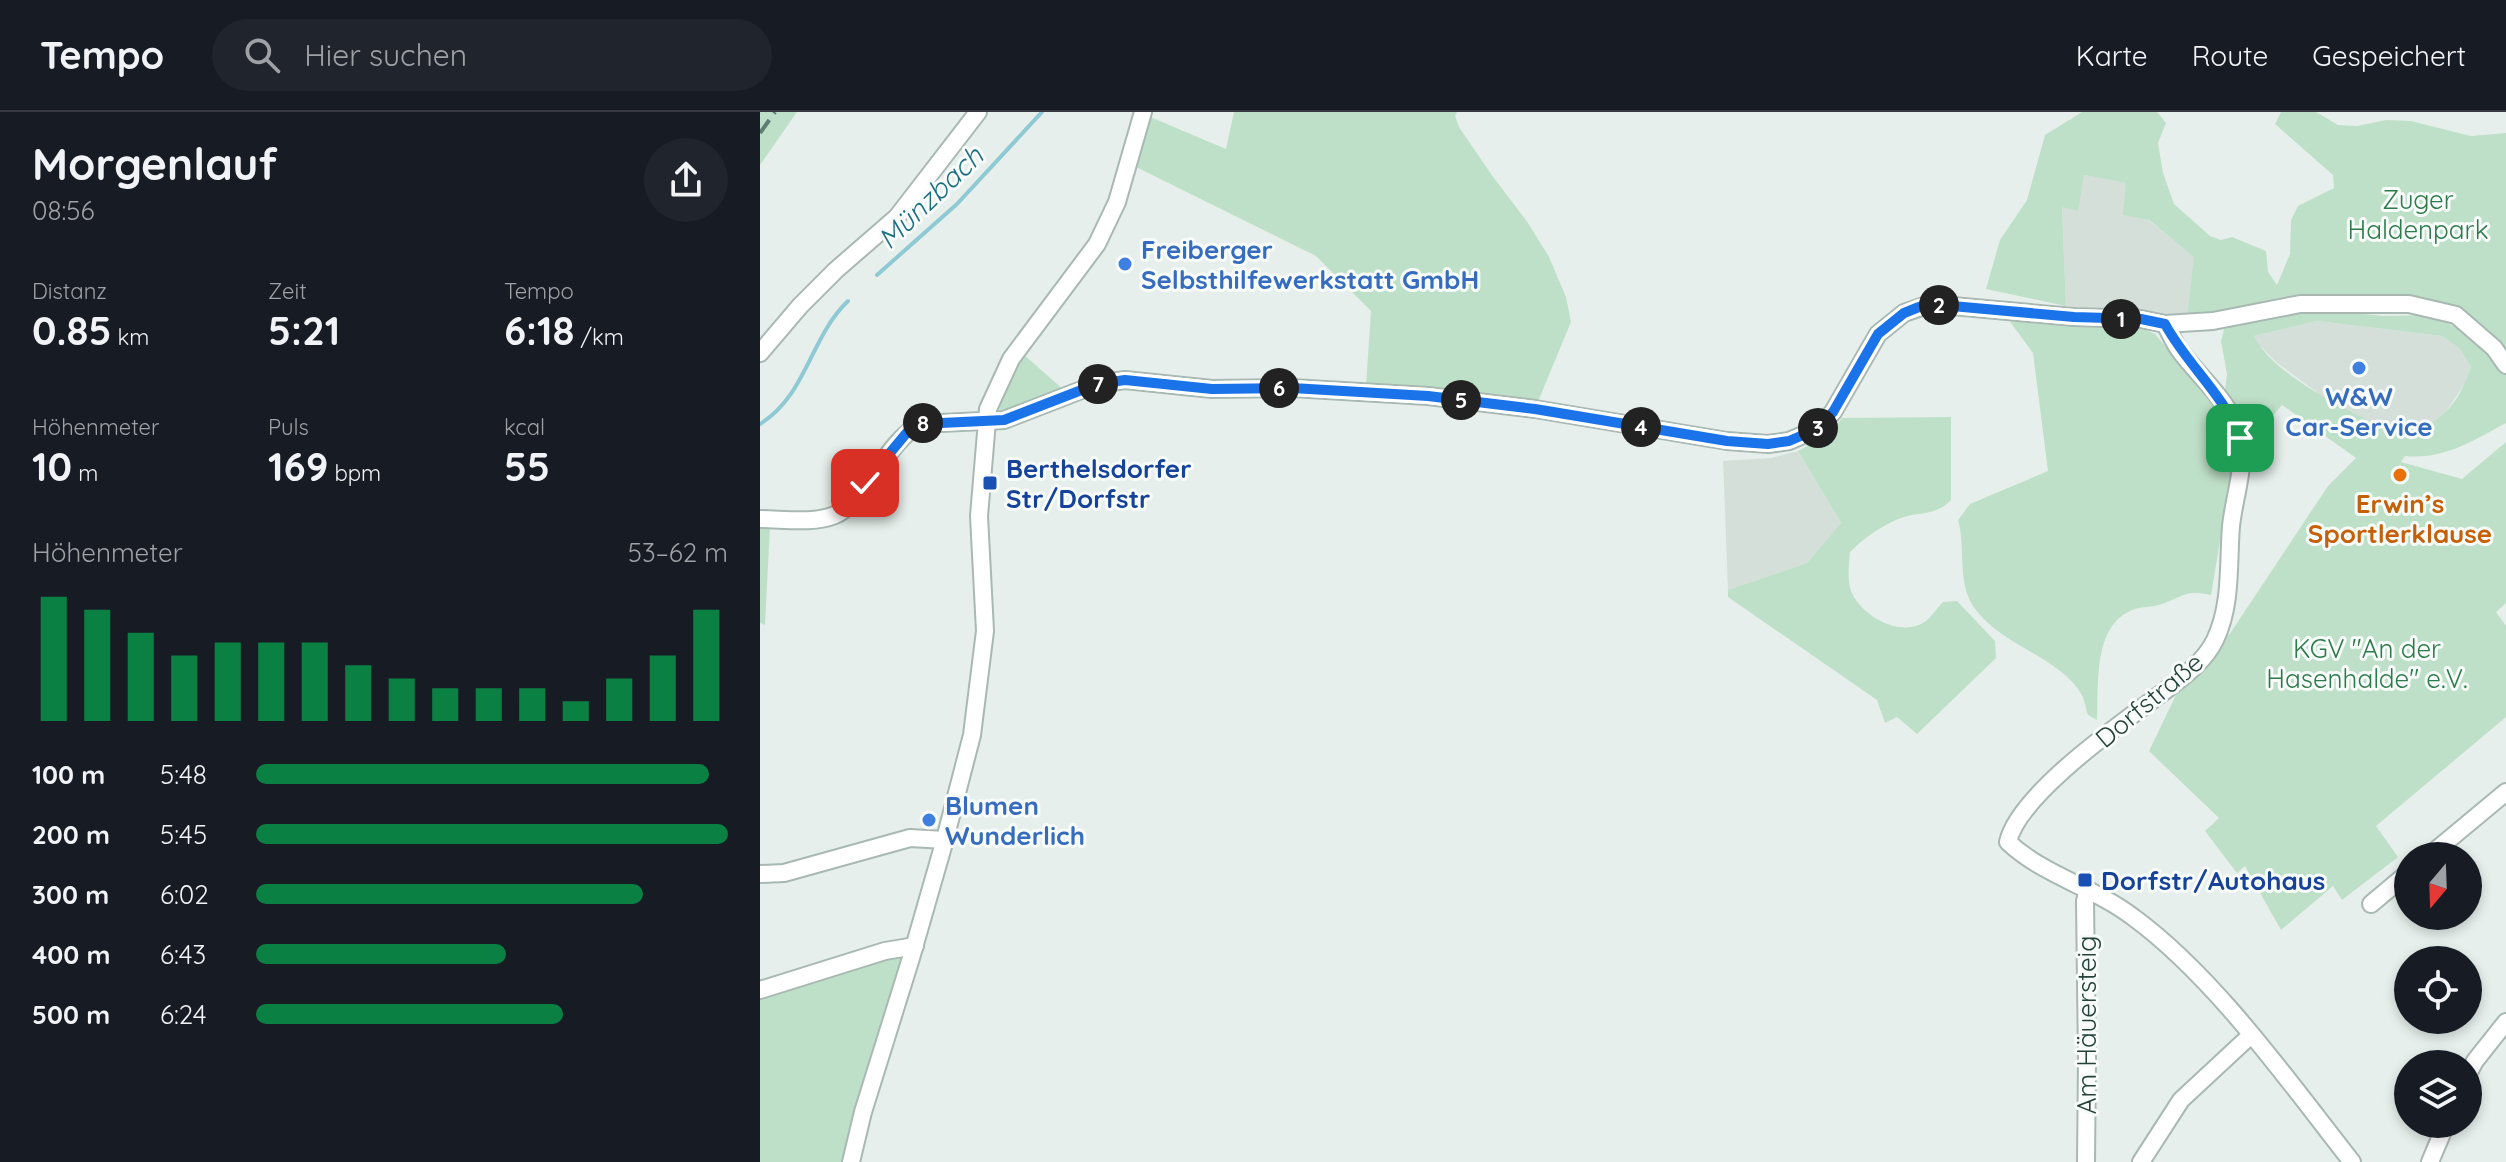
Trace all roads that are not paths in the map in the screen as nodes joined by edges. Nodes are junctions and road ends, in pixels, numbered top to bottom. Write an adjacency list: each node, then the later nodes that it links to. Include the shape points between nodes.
1 (978, 112): 4 (street, via 897,217 836,270)
2 (1143, 112): 6 (street, via 1106,227 1088,259 1011,359 992,395)
3 (2165, 324): 5 (street, via 2213,321 2300,304 2409,304 2456,315); 6 (street, via 1919,307 1878,334 1833,412 1817,429 1768,444 1428,396 1212,389 1125,380 1097,384); 13 (street, Dorfstraße, via 2179,350 2222,400 2240,438 2225,610 2214,643 2193,668 2040,793 2016,821 2008,842 2050,872)
4 (760, 353)
5 (2506, 365)
6 (986, 422): 7 (street, via 932,422 909,430 836,515); 9 (street, via 979,516 985,631 972,735)
7 (760, 519)
8 (2506, 792): 10 (street)
9 (945, 840): 11 (street, via 910,838 784,873); 15 (street)
10 (2446, 842)
11 (760, 874)
12 (2394, 885): 14 (street)
13 (2088, 889): 18 (street, Dorfstraße, via 2135,918 2173,951); 22 (street, Am Häuersteig)
14 (2371, 904)
15 (915, 946): 16 (street); 21 (street)
16 (760, 990)
17 (2506, 1022): 19 (street)
18 (2251, 1035): 23 (street, via 2181,1100); 24 (street, Dorfstraße)
19 (2482, 1052)
20 (2440, 1138): 25 (street)
21 (851, 1162)
22 (2086, 1162)
23 (2141, 1162)
24 (2352, 1162)
25 (2430, 1162)

